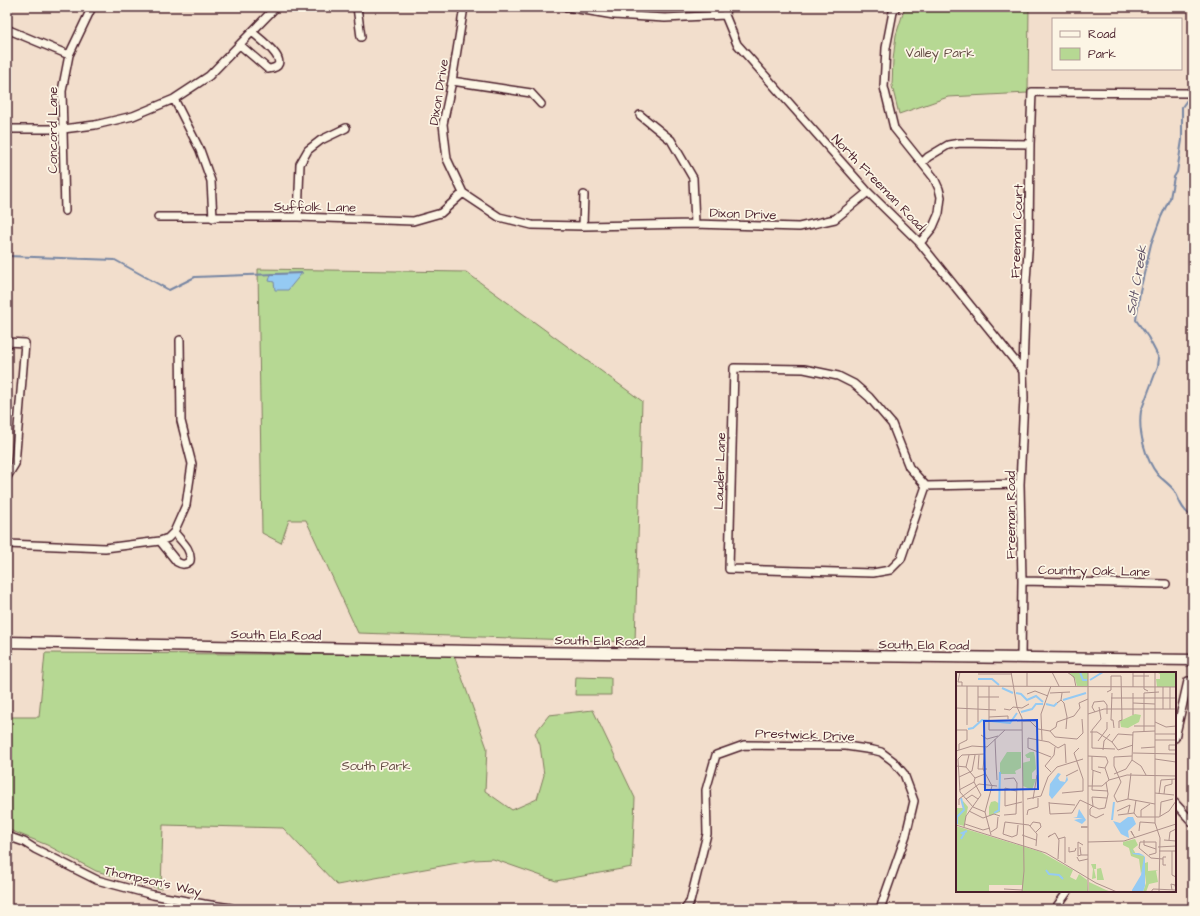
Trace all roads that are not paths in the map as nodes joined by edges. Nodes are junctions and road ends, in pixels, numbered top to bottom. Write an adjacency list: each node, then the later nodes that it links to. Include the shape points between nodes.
1 (92, 7): 15 (street, Concord Lane)
2 (275, 7): 12 (street)
3 (358, 7): 13 (street)
4 (464, 7): 16 (street, Dixon Drive)
5 (566, 7): 9 (street)
6 (615, 7): 9 (street)
7 (726, 7): 10 (street, North Freeman Road)
8 (896, 7): 25 (street, via 886,48 884,87 894,128)
9 (614, 15): 10 (street, via 665,18)
10 (725, 15): 26 (street, North Freeman Road, via 737,44)
11 (9, 30): 15 (street)
12 (252, 32): 14 (street); 14 (street, via 276,54 277,65 273,69 268,69)
13 (361, 36)
14 (240, 45): 18 (street, via 209,76)
15 (69, 55): 23 (street, Concord Lane, via 62,91)
16 (452, 81): 19 (street, via 531,93); 27 (street, Dixon Drive, via 443,124 446,159)
17 (1193, 93): 24 (street, Freeman Court, via 1032,92)
18 (174, 99): 23 (street, via 133,116); 32 (street, via 200,150 211,182)
19 (541, 104)
20 (640, 115): 33 (street, via 671,140 693,178)
21 (346, 128): 31 (street, via 321,140 308,150 300,164)
22 (7, 129): 23 (street)
23 (63, 129): 29 (street, Concord Lane)
24 (1030, 144): 25 (street, via 948,145); 38 (street, Freeman Court)
25 (922, 163): 35 (street, via 939,189 940,205 933,227)
26 (868, 192): 33 (street, Dixon Drive, via 835,219 799,227); 35 (street, North Freeman Road)
27 (463, 193): 31 (street, Suffolk Lane, via 441,213 413,221); 34 (street, Dixon Drive, via 499,217 532,225)
28 (584, 195): 34 (street)
29 (65, 211)
30 (158, 217): 32 (street, Suffolk Lane)
31 (298, 217): 32 (street, Suffolk Lane)
32 (213, 218)
33 (695, 224): 34 (street, Dixon Drive)
34 (583, 226)
35 (920, 243): 38 (street, North Freeman Road)
36 (180, 340): 42 (street, via 181,421 192,464 186,505)
37 (7, 342): 39 (street, via 26,343 15,464)
38 (1023, 371): 40 (street, Freeman Road)
39 (7, 477)
40 (1020, 484): 41 (street); 45 (street, Freeman Road)
41 (926, 486): 41 (street, Lauder Lane, via 908,467 892,424 854,384 838,376 804,369 734,368 729,569 873,574 890,570 901,559)
42 (174, 532): 43 (street); 43 (street, via 190,551 190,562 177,562)
43 (160, 541): 44 (street, via 105,548)
44 (7, 544)
45 (1022, 581): 46 (street, Country Oak Lane); 48 (street, Freeman Road)
46 (1166, 584)
47 (7, 642): 48 (main road, South Ela Road)
48 (1021, 658): 49 (main road, South Ela Road)
49 (1193, 660)
50 (1188, 681): 51 (street)
51 (1176, 734)
52 (1176, 805): 53 (street)
53 (1193, 823)
54 (7, 836): 56 (street, Thompson's Way, via 24,842 97,880 153,895)
55 (1067, 892): 59 (street)
56 (231, 908)
57 (685, 909): 58 (street, Prestwick Drive, via 690,902 707,834 706,790 716,755 744,744 846,746 873,750 881,752 893,761 904,774 914,801 906,835)
58 (880, 909)
59 (1055, 909)

